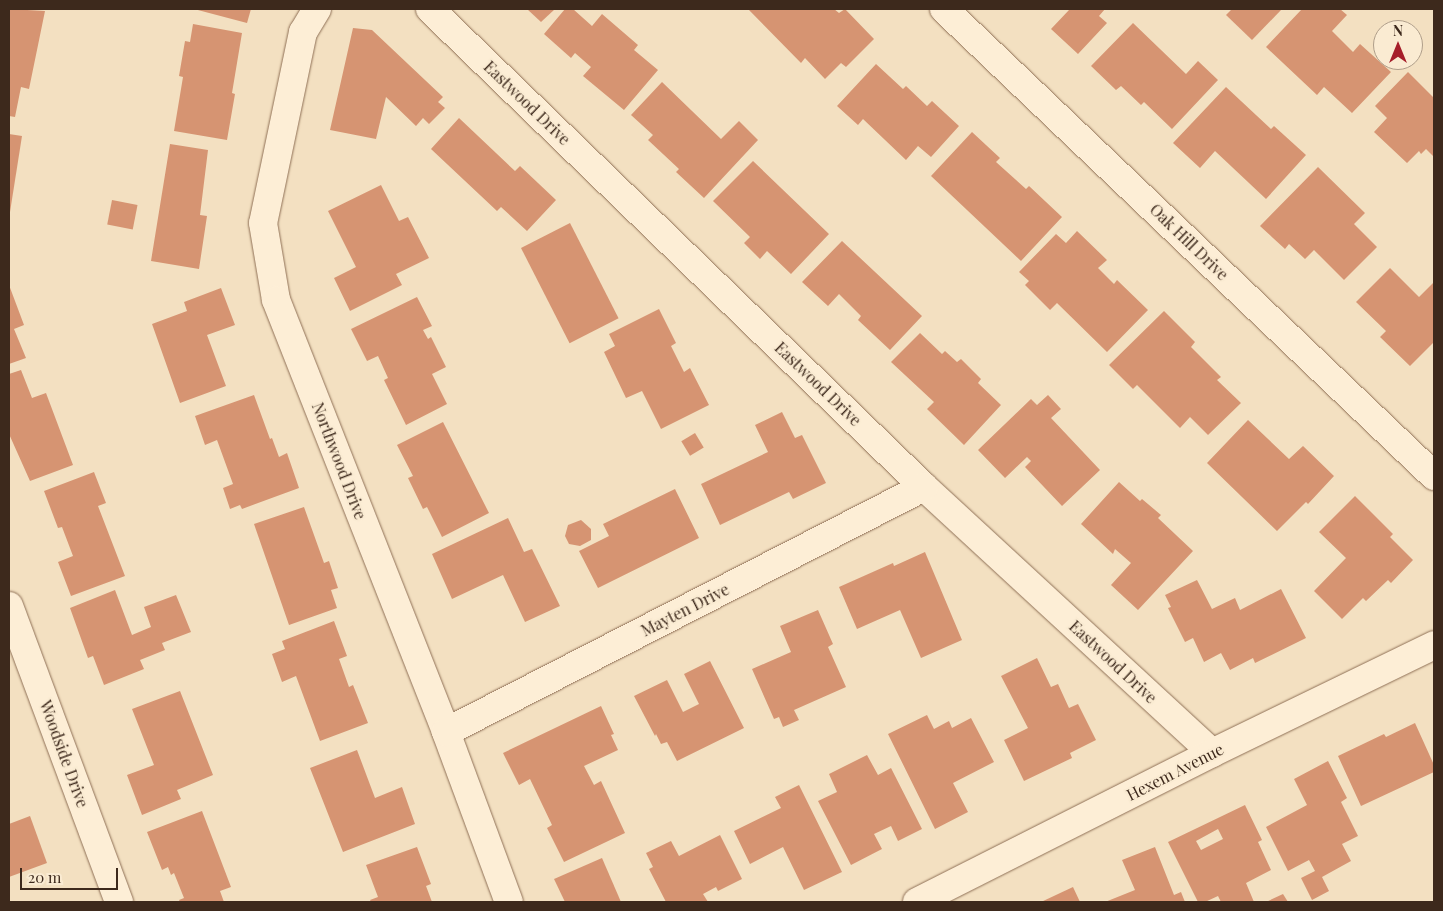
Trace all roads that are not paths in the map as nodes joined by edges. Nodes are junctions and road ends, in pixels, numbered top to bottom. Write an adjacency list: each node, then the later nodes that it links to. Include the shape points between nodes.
1 (317, 9): 8 (street, Northwood Drive, via 303,32 263,223 276,300)
2 (430, 9): 5 (street, Eastwood Drive)
3 (944, 9): 4 (street, Oak Hill Drive)
4 (1434, 476)
5 (924, 487): 8 (street, Mayten Drive); 9 (street, Eastwood Drive)
6 (9, 606): 10 (street, Woodside Drive)
7 (1434, 645): 9 (street, Hexem Avenue)
8 (446, 732): 11 (street, Northwood Drive)
9 (1212, 753): 12 (street, Hexem Avenue)
10 (119, 902)
11 (509, 902)
12 (917, 902)

